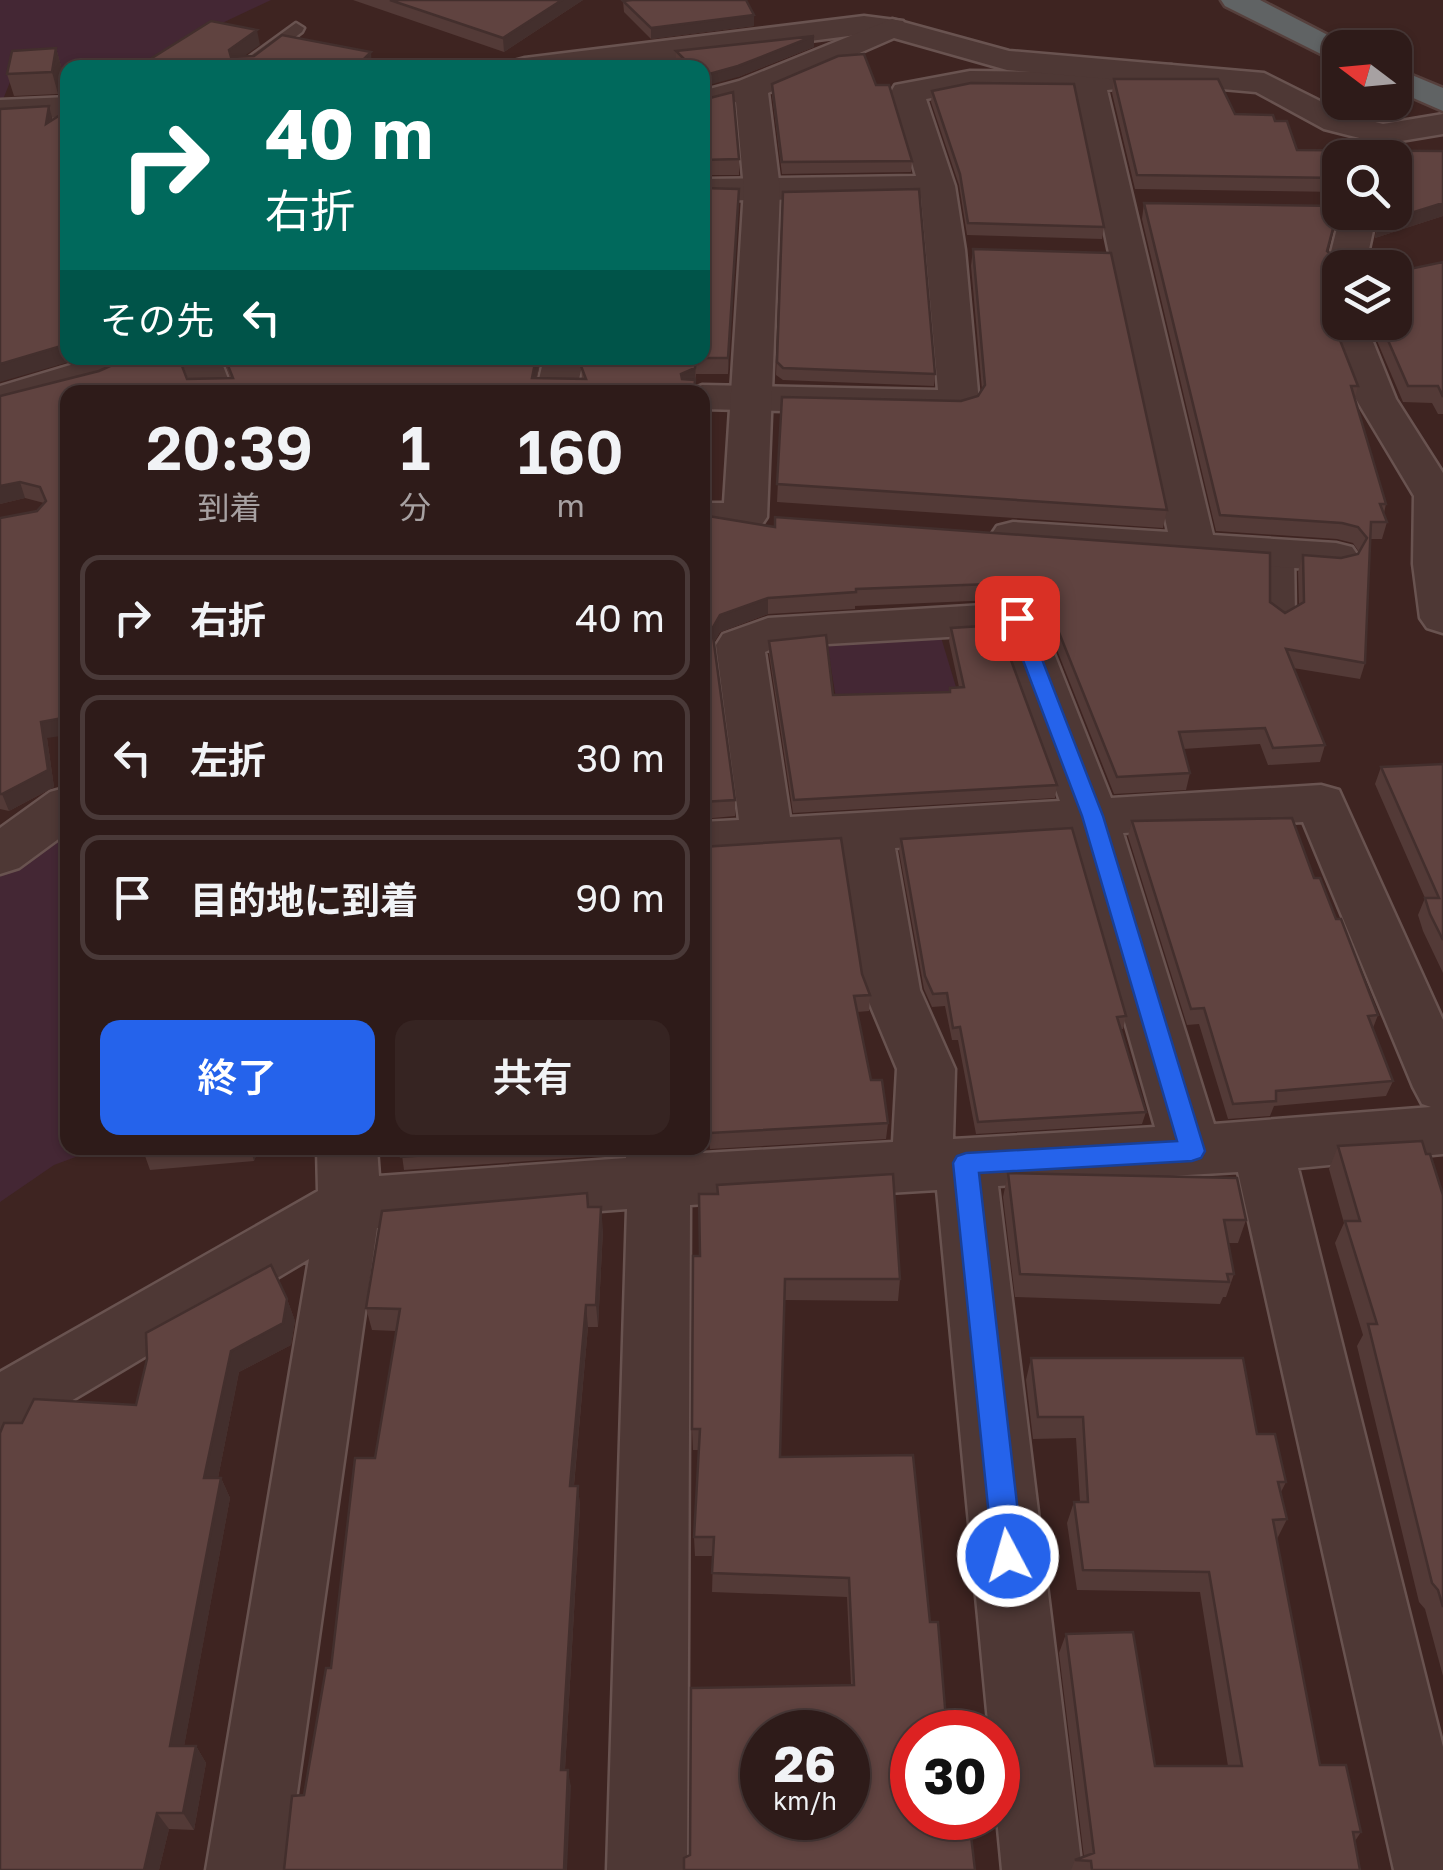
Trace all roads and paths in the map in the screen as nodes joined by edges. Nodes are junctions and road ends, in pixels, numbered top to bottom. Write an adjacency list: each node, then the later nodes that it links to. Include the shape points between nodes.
1 (1236, 0): 8 (highway)
2 (1282, 0): 7 (highway)
3 (785, 7): 6 (street)
4 (296, 28): 10 (lane)
5 (892, 28): 6 (street); 14 (street, via 1007,60); 18 (street)
6 (827, 29): 12 (street)
7 (1341, 30)
8 (1322, 42)
9 (246, 45): 10 (lane)
10 (266, 50): 11 (lane)
11 (253, 60)
12 (586, 60)
13 (1412, 64): 15 (highway)
14 (1171, 75): 16 (street); 24 (street, via 1264,84)
15 (1443, 79)
16 (1089, 82): 26 (street, via 970,81 907,92); 36 (street, via 1135,204 1110,254)
17 (1412, 86): 20 (highway)
18 (751, 88): 19 (street); 27 (street)
19 (710, 100)
20 (1443, 101)
21 (60, 107): 22 (street)
22 (0, 110)
23 (1443, 124): 25 (street)
24 (1369, 140)
25 (1397, 140)
26 (937, 186): 27 (street); 33 (street, via 966,251 959,403)
27 (762, 189): 28 (street); 33 (street)
28 (710, 190)
29 (1352, 340): 40 (street, via 1376,399 1436,496)
30 (110, 365): 32 (street)
31 (710, 396): 33 (street)
32 (0, 398)
33 (752, 398): 34 (street)
34 (744, 517)
35 (979, 532): 36 (street)
36 (1193, 546): 37 (street)
37 (1282, 553): 38 (street); 39 (lane)
38 (1336, 557)
39 (1282, 618)
40 (1443, 618)
41 (60, 809): 46 (street)
42 (1092, 816): 43 (street); 44 (street, via 1017,618 768,633 740,645); 47 (street, via 1321,803); 51 (street)
43 (866, 830): 44 (street); 53 (street, via 892,990 926,1068)
44 (767, 838): 45 (street)
45 (710, 841)
46 (5, 844)
47 (1427, 1008): 48 (street)
48 (1443, 1087)
49 (1443, 1130): 50 (street)
50 (1262, 1146): 51 (street); 59 (street)
51 (1192, 1151): 53 (street)
52 (657, 1164): 53 (street); 54 (street); 57 (street)
53 (944, 1164): 58 (street)
54 (348, 1176): 55 (street); 56 (street)
55 (0, 1407)
56 (246, 1870)
57 (647, 1870)
58 (1042, 1870)
59 (1434, 1870)

